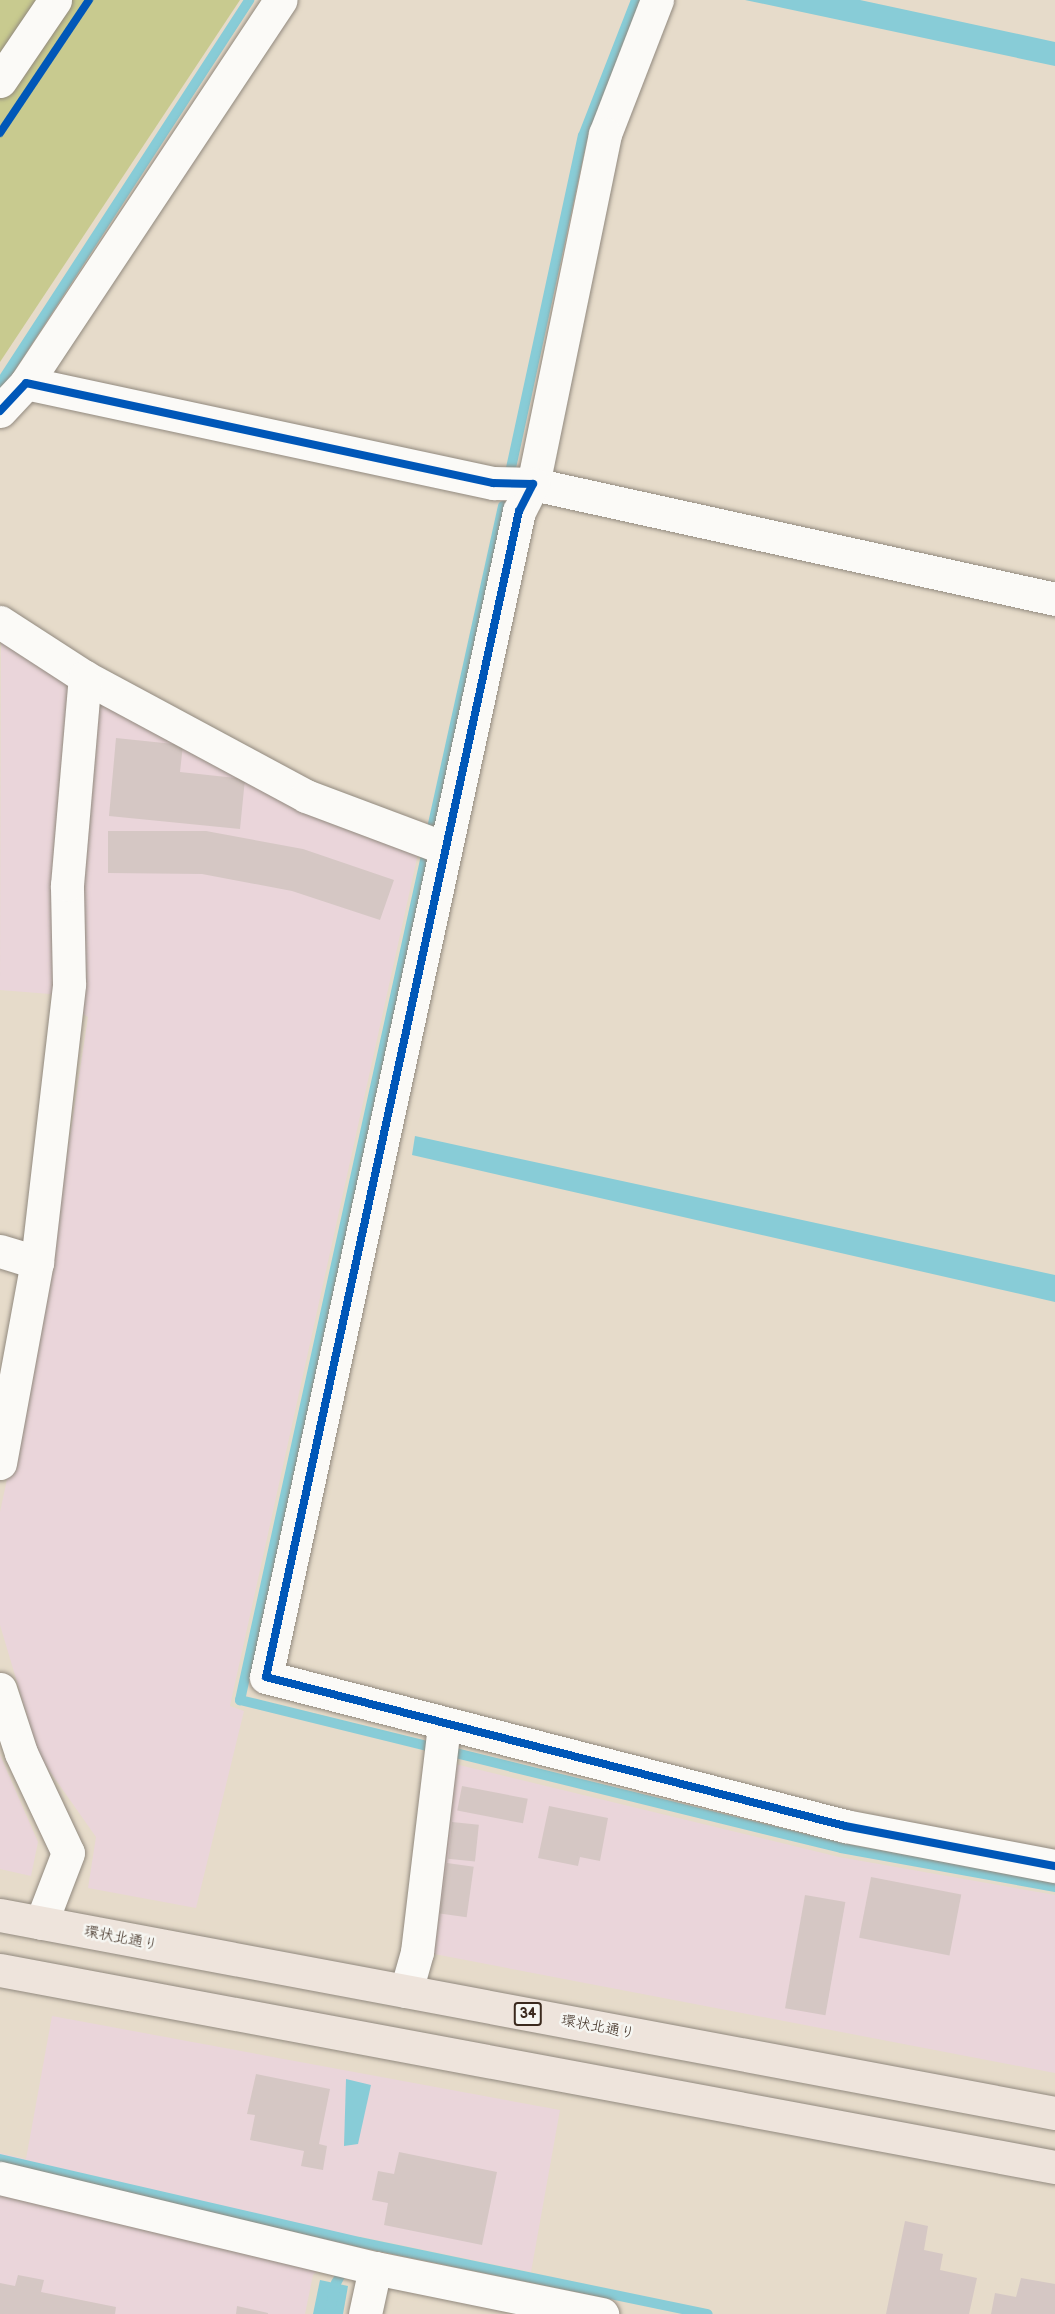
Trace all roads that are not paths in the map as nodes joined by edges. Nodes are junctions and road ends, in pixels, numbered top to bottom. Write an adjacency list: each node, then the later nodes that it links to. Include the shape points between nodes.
1 (55, 0): 4 (street)
2 (280, 0): 5 (street)
3 (657, 0): 7 (street, via 605,134)
4 (0, 81)
5 (26, 383): 6 (street); 7 (street, via 493,483)
6 (0, 411)
7 (533, 484): 8 (street); 11 (street, via 519,511)
8 (1055, 599)
9 (0, 622): 10 (street)
10 (85, 677): 11 (street, via 306,796); 13 (street, via 67,885 69,984)
11 (430, 843): 16 (street, via 266,1677)
12 (0, 1251): 13 (street)
13 (38, 1262): 14 (street)
14 (0, 1463)
15 (0, 1689): 19 (street, via 21,1753 68,1853)
16 (444, 1725): 17 (street, via 845,1826); 21 (street, via 417,1952)
17 (1055, 1866)
18 (0, 1915): 19 (highway, 環状北通り / 34)
19 (41, 1923): 21 (highway, 環状北通り / 34)
20 (0, 1970): 23 (highway)
21 (406, 1991): 22 (highway, 環状北通り / 34)
22 (1055, 2113)
23 (1055, 2167)
24 (0, 2178): 25 (street)
25 (357, 2264): 26 (street); 27 (street)
26 (365, 2314)
27 (602, 2314)

